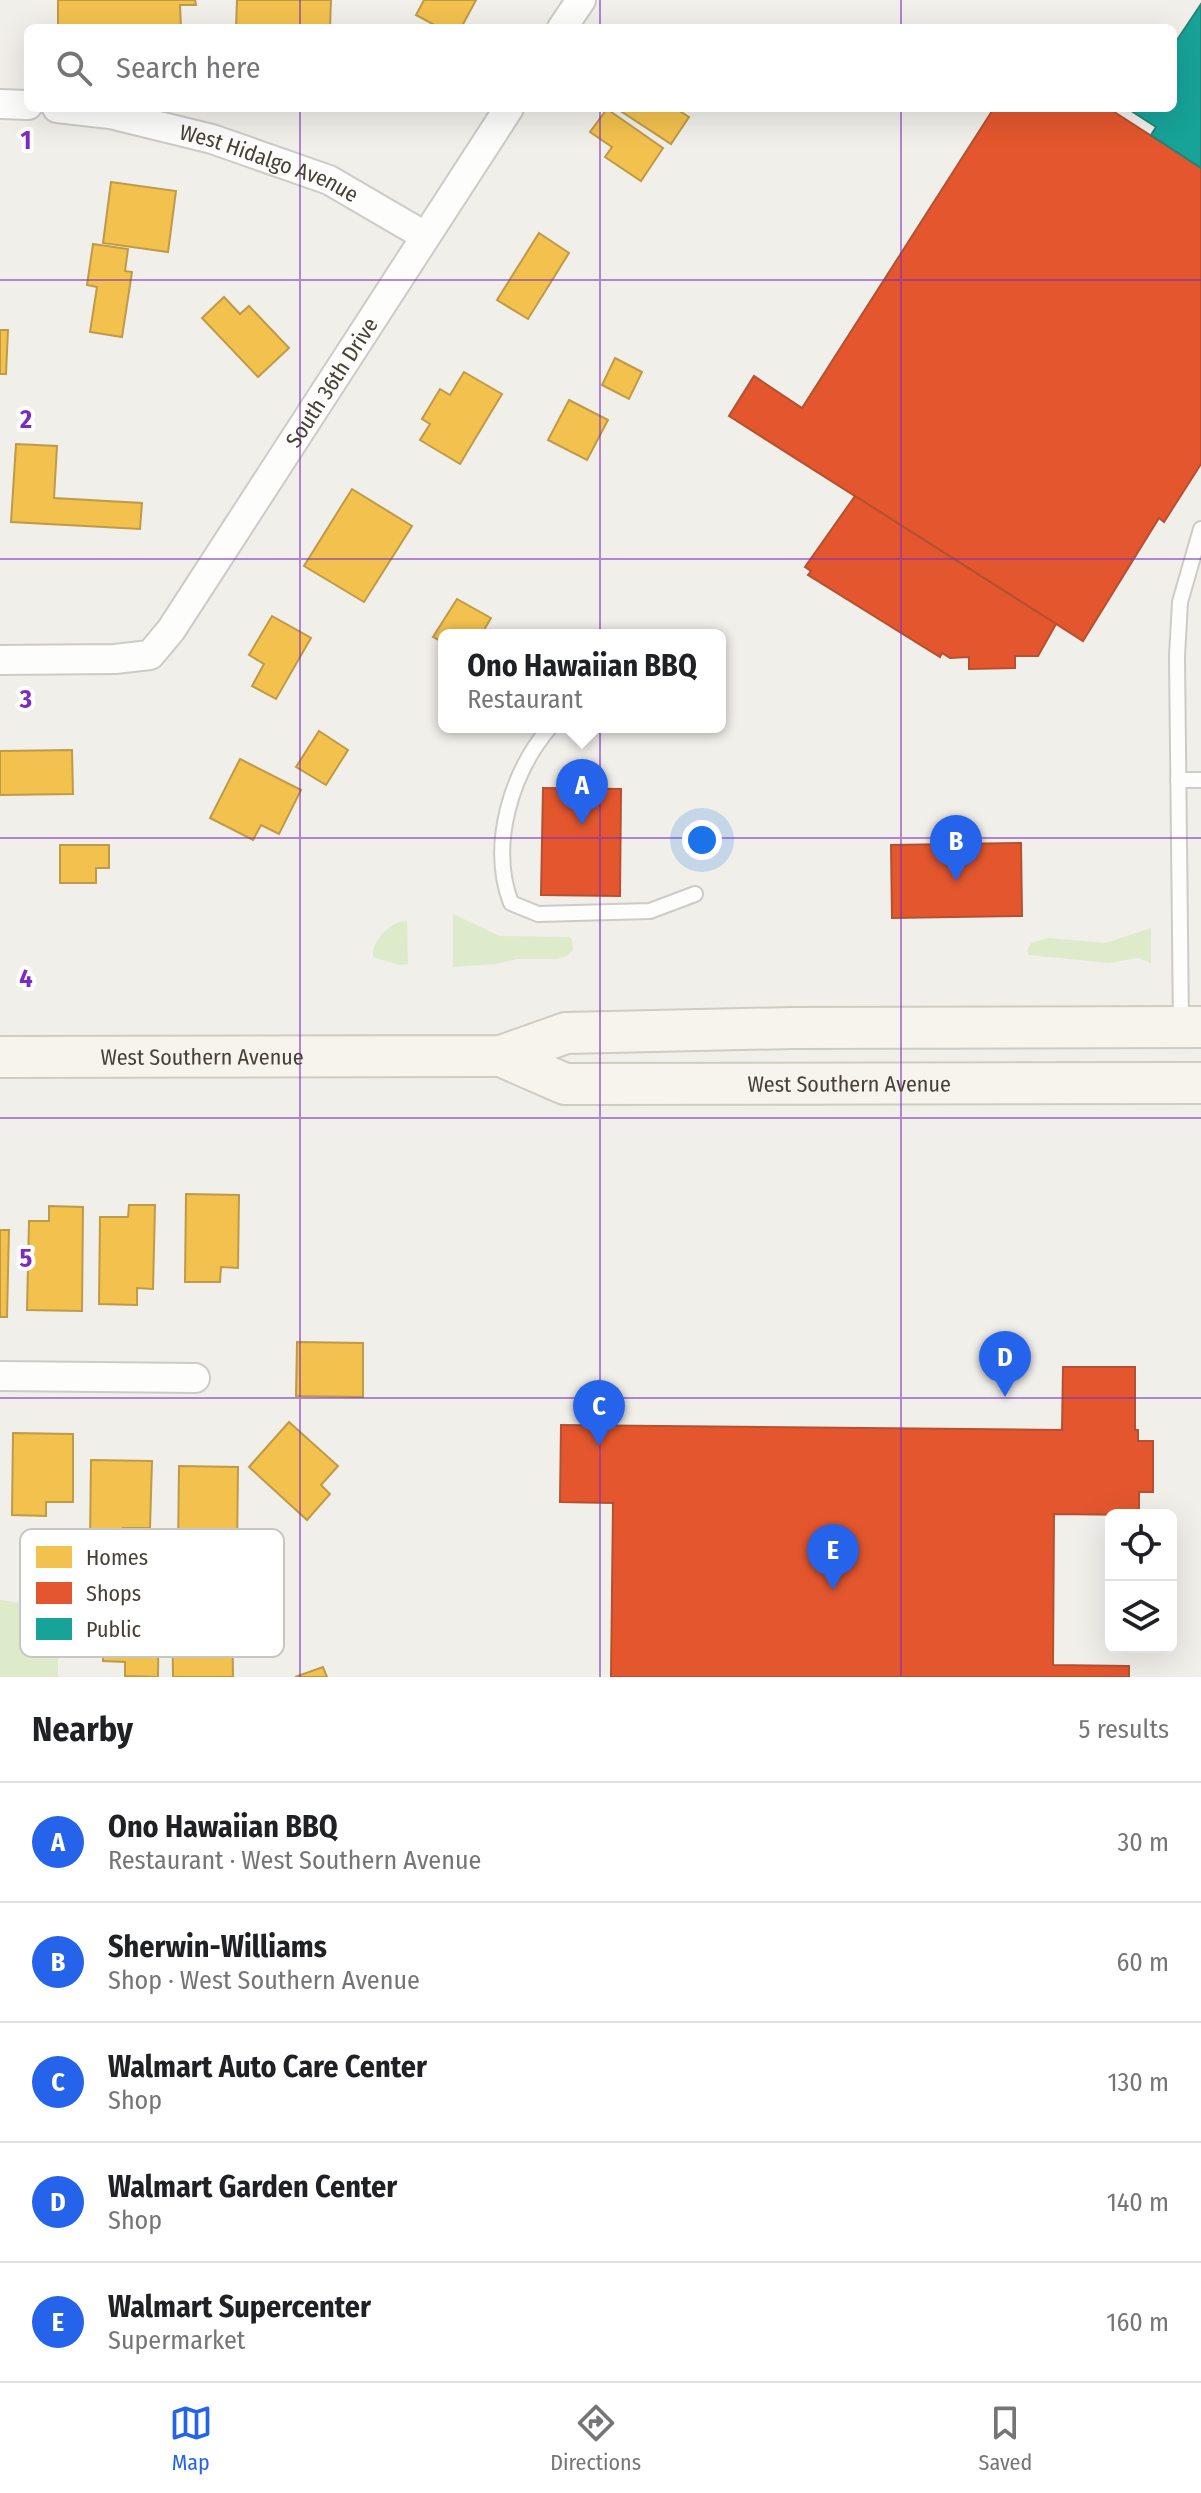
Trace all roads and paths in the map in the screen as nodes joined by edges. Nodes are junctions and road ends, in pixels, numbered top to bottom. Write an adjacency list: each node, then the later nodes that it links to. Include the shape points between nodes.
1 (581, 0): 2 (street)
2 (565, 24)
3 (0, 104): 4 (street)
4 (24, 105)
5 (92, 112): 7 (street, West Hidalgo Avenue, via 212,139 329,180)
6 (506, 112): 7 (street, South 36th Drive)
7 (425, 236): 9 (street, South 36th Drive, via 150,655)
8 (1201, 529): 11 (lane, via 1180,602)
9 (0, 660)
10 (545, 733): 13 (lane, via 532,749 505,818 504,885 511,903 538,914 650,911)
11 (1178, 780): 12 (lane); 14 (lane)
12 (1201, 780)
13 (695, 894)
14 (1191, 1027): 15 (main road, West Southern Avenue, via 566,1033)
15 (501, 1056): 16 (main road, West Southern Avenue); 17 (main road, West Southern Avenue, via 565,1084)
16 (0, 1057)
17 (1201, 1083)
18 (0, 1376): 19 (street)
19 (195, 1378)

